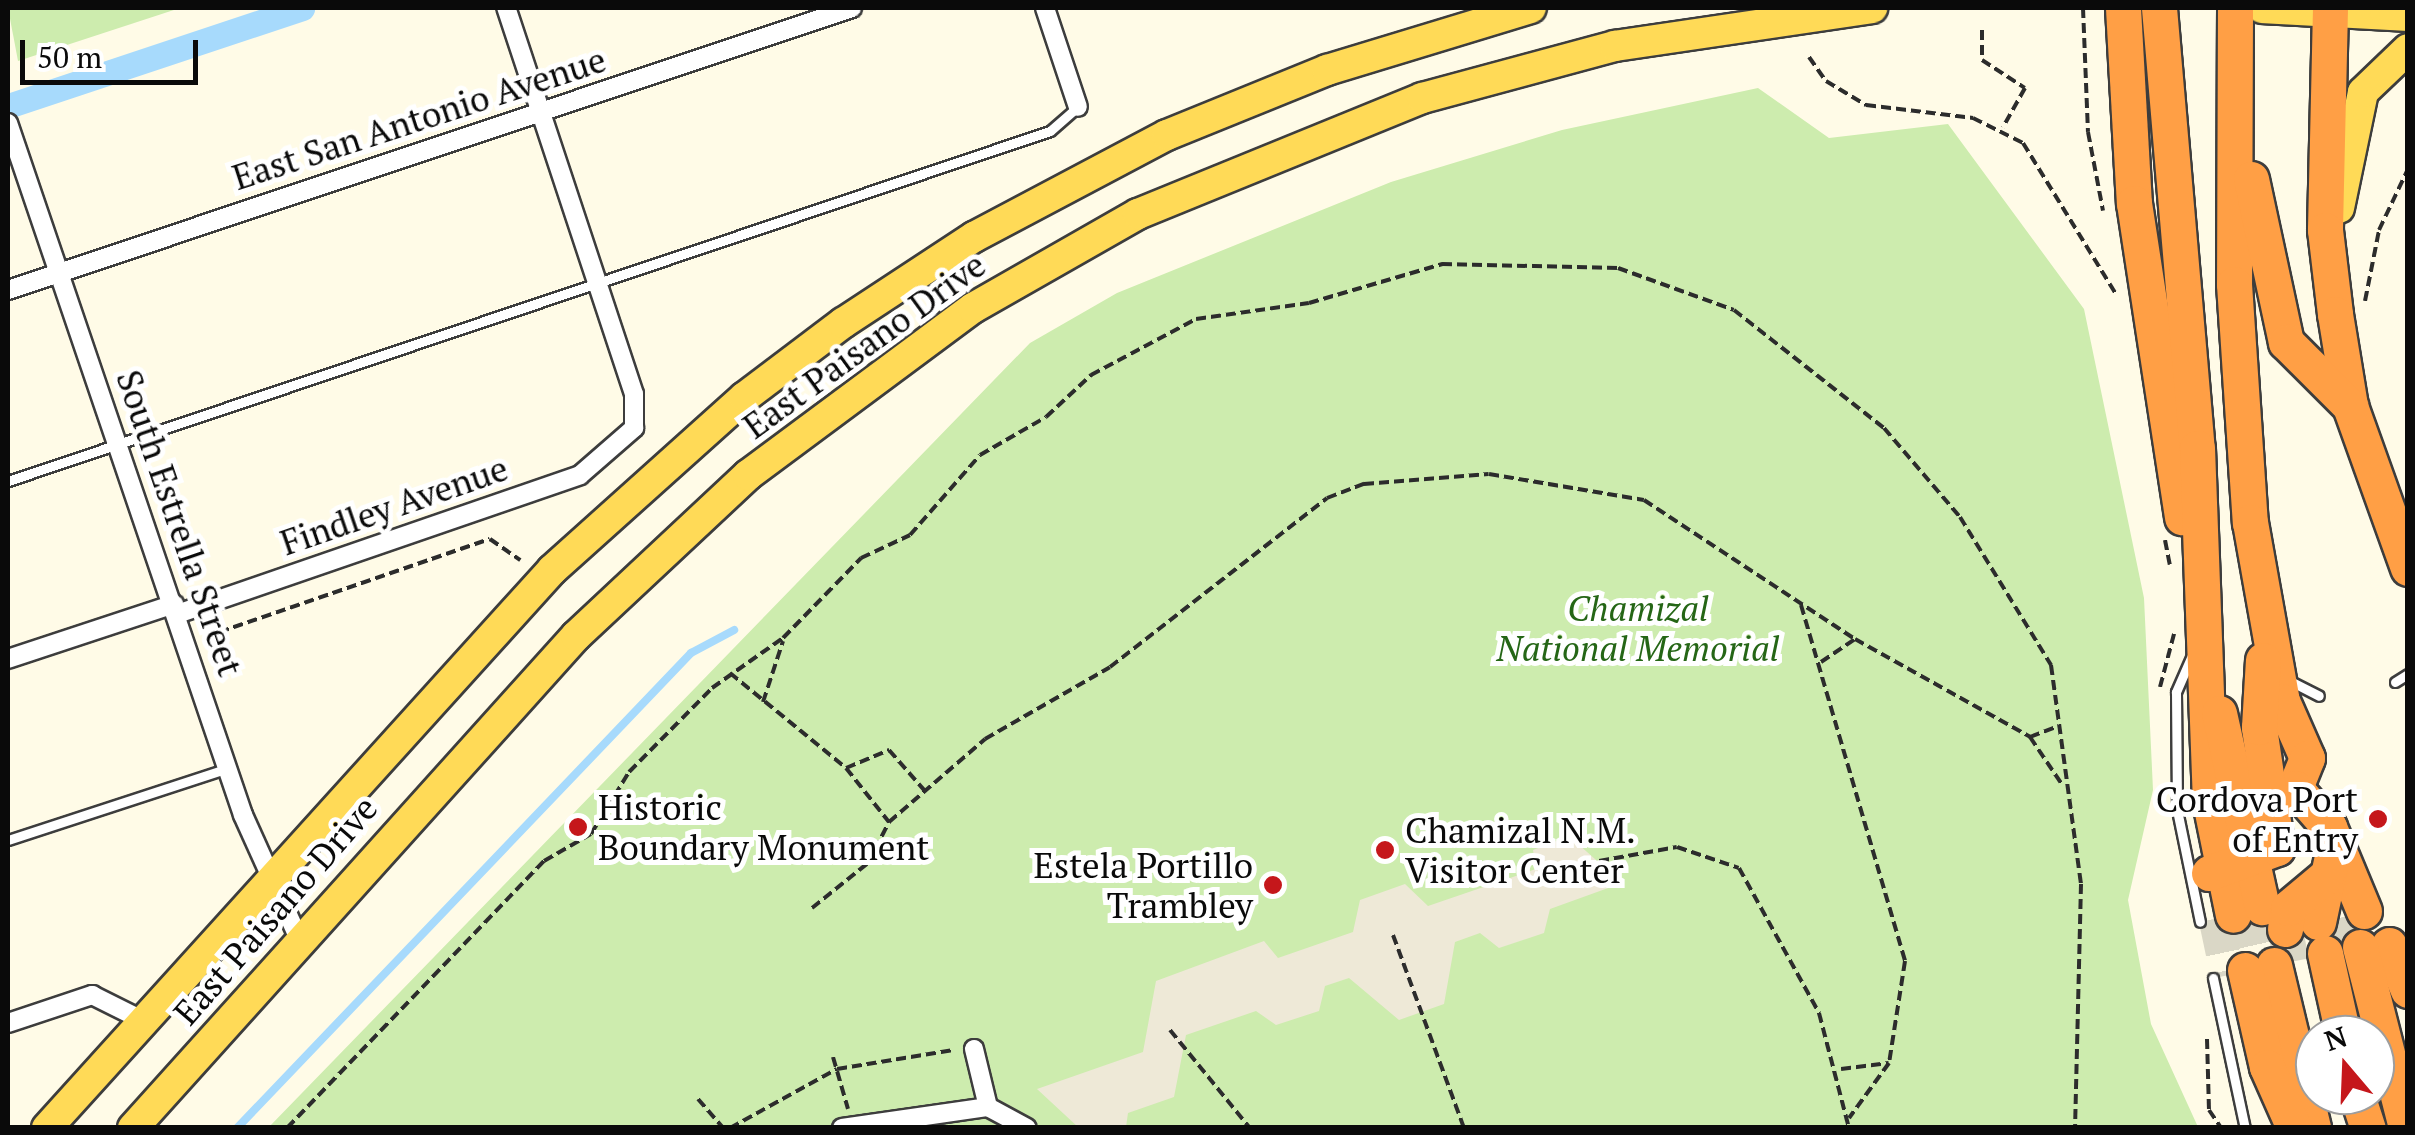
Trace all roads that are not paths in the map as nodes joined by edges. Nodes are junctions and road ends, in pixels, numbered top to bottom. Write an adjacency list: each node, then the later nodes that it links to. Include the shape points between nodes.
1 (506, 8): 16 (street)
2 (852, 8): 16 (street, East San Antonio Avenue)
3 (1045, 8): 15 (street)
4 (1530, 8): 39 (main road, East Paisano Drive, via 1328,70 1167,135 974,237 843,323 552,570)
5 (1872, 8): 11 (main road, East Paisano Drive)
6 (2123, 8): 26 (highway, via 2137,222)
7 (2159, 8): 26 (highway, via 2197,448)
8 (2235, 8): 14 (highway)
9 (2273, 8): 10 (main road)
10 (2330, 10): 12 (main road); 18 (highway)
11 (1794, 12): 41 (main road, East Paisano Drive, via 1616,46 1342,126 1138,214 972,308 687,530 429,791)
12 (2408, 16)
13 (2408, 49): 18 (main road, via 2363,92 2353,118)
14 (2234, 81): 22 (highway, via 2286,342); 28 (highway, via 2243,434)
15 (1078, 106): 20 (lane, via 1050,131)
16 (542, 112): 19 (street, East San Antonio Avenue); 20 (street)
17 (10, 132): 19 (street, South Estrella Street)
18 (2331, 270): 22 (highway)
19 (60, 273): 21 (street, East San Antonio Avenue); 23 (street, South Estrella Street)
20 (598, 283): 23 (lane); 27 (street, Findley Avenue, via 634,394 625,444 580,475)
21 (8, 290)
22 (2350, 406): 25 (highway)
23 (120, 444): 24 (lane); 27 (street, South Estrella Street)
24 (8, 481)
25 (2404, 545)
26 (2185, 587): 29 (highway)
27 (176, 609): 30 (street, Findley Avenue); 36 (street, South Estrella Street)
28 (2268, 622): 31 (highway); 38 (highway, via 2259,727 2279,840)
29 (2189, 632): 32 (highway); 40 (lane, via 2176,692 2178,810)
30 (8, 659)
31 (2277, 665): 35 (lane); 40 (highway, via 2306,758 2298,798)
32 (2204, 674): 38 (highway, via 2219,713); 38 (highway, via 2195,757)
33 (2408, 674): 34 (lane)
34 (2395, 682)
35 (2319, 696)
36 (228, 768): 37 (lane); 39 (street, South Estrella Street)
37 (8, 840)
38 (2232, 867): 40 (highway)
39 (268, 881): 41 (street, South Estrella Street); 47 (main road, East Paisano Drive)
40 (2299, 929): 42 (highway); 43 (highway); 44 (highway); 45 (highway); 46 (highway); 50 (highway); 52 (highway, via 2255,1104); 57 (lane); 58 (highway); 59 (highway)
41 (300, 939): 55 (main road, East Paisano Drive)
42 (2408, 990)
43 (2310, 1015)
44 (2323, 1015)
45 (2335, 1015)
46 (2350, 1015)
47 (142, 1020): 48 (street, via 92,995); 54 (main road, East Paisano Drive)
48 (8, 1022)
49 (974, 1049): 51 (street)
50 (2408, 1076)
51 (988, 1106): 53 (street); 56 (street)
52 (2280, 1117)
53 (848, 1125)
54 (47, 1128)
55 (134, 1128)
56 (1027, 1128)
57 (2245, 1128)
58 (2314, 1128)
59 (2406, 1128)

